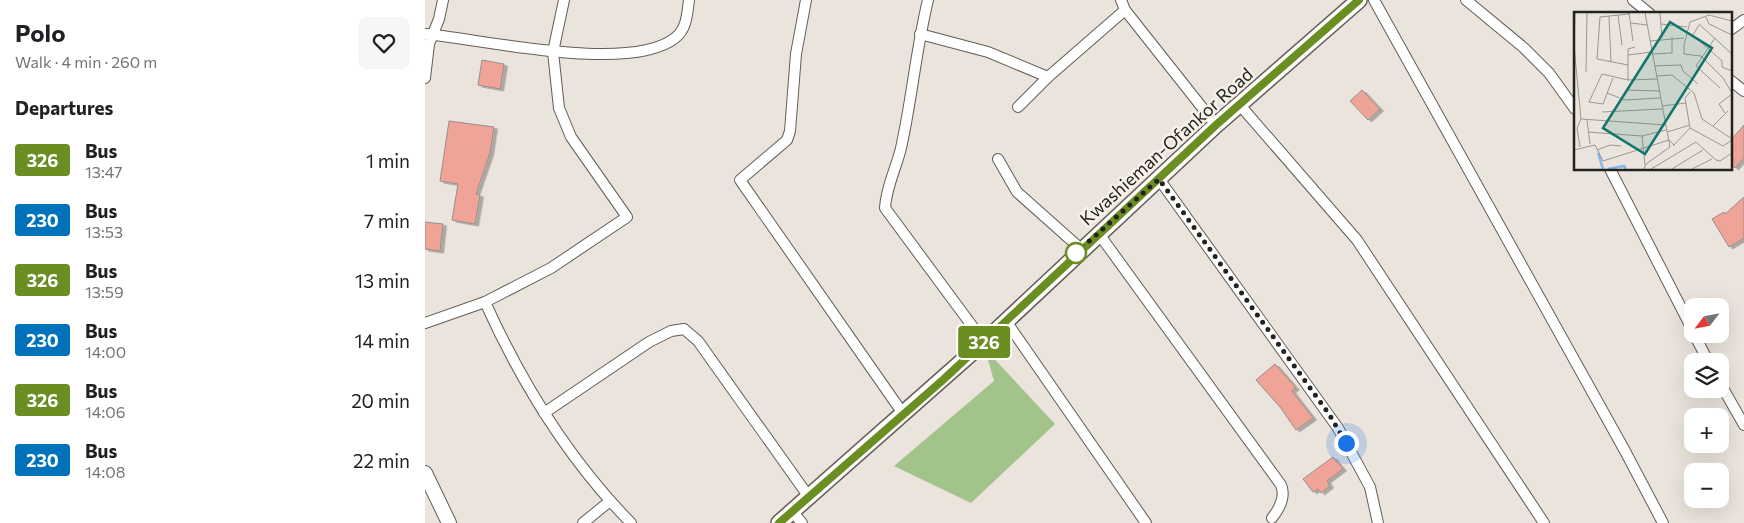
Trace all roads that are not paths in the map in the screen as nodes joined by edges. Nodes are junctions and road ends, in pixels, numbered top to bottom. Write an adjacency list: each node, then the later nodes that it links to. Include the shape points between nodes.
1 (443, 0): 15 (street)
2 (564, 0): 17 (street)
3 (689, 0): 17 (street, via 684,28 674,39 661,44 631,54)
4 (806, 0): 38 (street, via 796,54 787,140 740,180)
5 (929, 0): 16 (street)
6 (1121, 0): 11 (street)
7 (1359, 0): 22 (main road, Kwashieman-Ofankor Road)
8 (1374, 0): 53 (street)
9 (1466, 0): 24 (street, via 1524,48)
10 (1633, 0): 12 (street)
11 (1125, 10): 18 (street); 25 (street)
12 (1648, 12)
13 (1744, 20): 14 (street)
14 (1731, 29)
15 (429, 34): 17 (street); 19 (street)
16 (920, 34): 18 (street, via 988,52); 35 (street, via 901,149 885,208)
17 (553, 52): 31 (street, via 563,123 627,217 551,268)
18 (1047, 77): 23 (street)
19 (425, 78)
20 (1731, 81): 21 (street)
21 (1744, 92)
22 (1239, 104): 25 (main road, Kwashieman-Ofankor Road); 52 (street, via 1357,240)
23 (1018, 107)
24 (1574, 108)
25 (1216, 125): 28 (main road, Kwashieman-Ofankor Road)
26 (998, 159): 30 (street, via 1017,192)
27 (1611, 170): 32 (street)
28 (1159, 179): 29 (main road, Kwashieman-Ofankor Road); 51 (street, via 1338,428 1369,487)
29 (1099, 234): 30 (main road, Kwashieman-Ofankor Road); 44 (street, via 1281,485 1284,492 1279,510)
30 (1081, 249): 33 (main road, Kwashieman-Ofankor Road)
31 (485, 302): 34 (street); 37 (street, via 507,351)
32 (1684, 315)
33 (1006, 321): 35 (main road, Kwashieman-Ofankor Road); 50 (street)
34 (425, 322)
35 (984, 342): 38 (main road, Kwashieman-Ofankor Road)
36 (1729, 398): 39 (street)
37 (544, 413): 41 (street, via 649,342 684,329 698,341); 42 (street, via 575,459)
38 (903, 415): 41 (main road, Kwashieman-Ofankor Road)
39 (1744, 425)
40 (425, 473): 45 (street)
41 (809, 497): 43 (main road, Kwashieman-Ofankor Road)
42 (610, 501): 46 (street); 47 (street)
43 (793, 511): 48 (main road, Kwashieman-Ofankor Road); 49 (street)
44 (1272, 518)
45 (449, 523)
46 (583, 523)
47 (631, 523)
48 (779, 523)
49 (802, 523)
50 (1146, 523)
51 (1378, 523)
52 (1544, 523)
53 (1663, 523)

